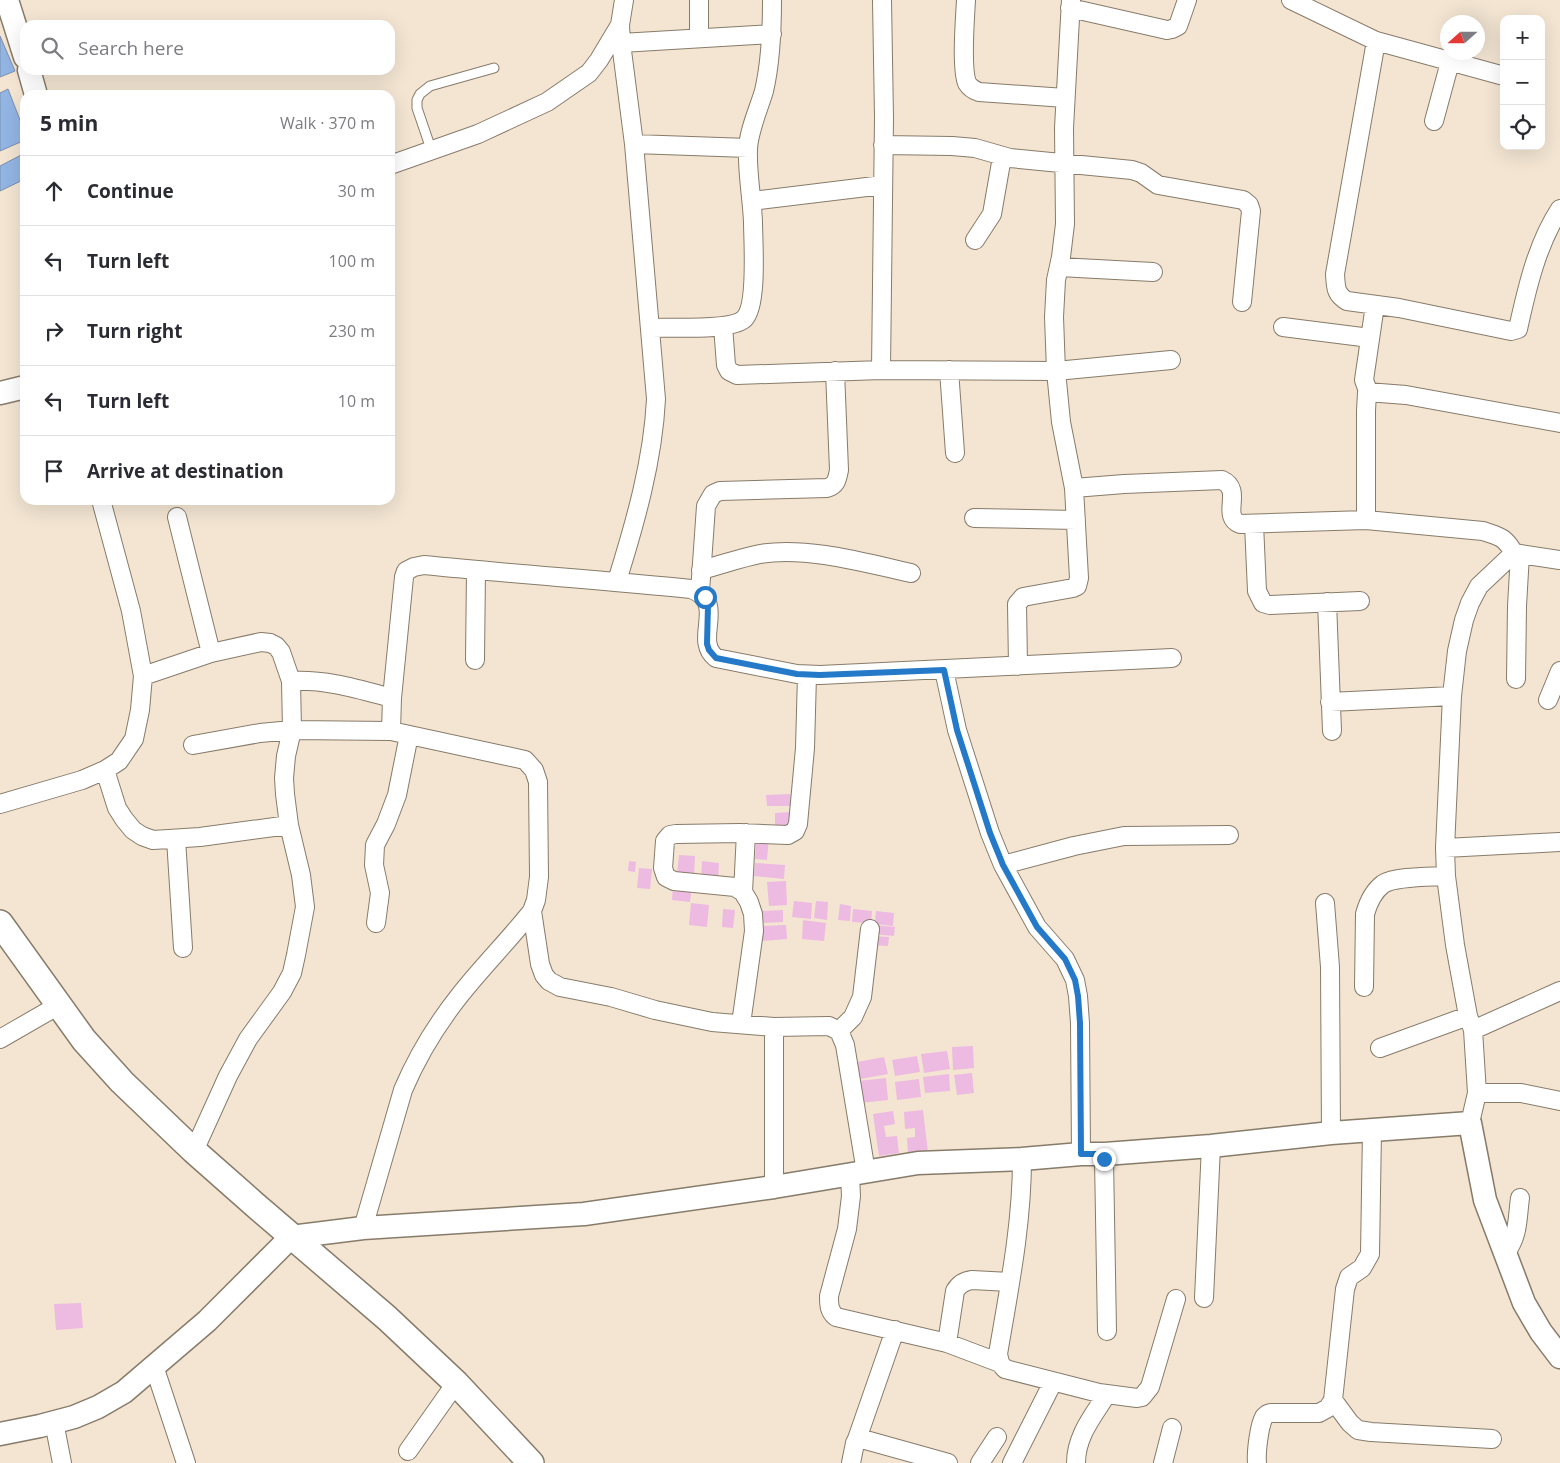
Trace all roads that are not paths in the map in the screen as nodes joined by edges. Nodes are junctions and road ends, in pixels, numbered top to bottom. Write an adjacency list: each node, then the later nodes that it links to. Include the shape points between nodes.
1 (7, 0): 13 (street)
2 (624, 0): 10 (street)
3 (699, 0): 12 (street)
4 (772, 0): 11 (street)
5 (882, 0): 24 (street)
6 (966, 0): 21 (street, via 964,68 972,90)
7 (1187, 0): 9 (street, via 1178,26 1167,30)
8 (1291, 0): 14 (street)
9 (1071, 4): 21 (street)
10 (620, 25): 15 (street); 26 (street, via 589,73 548,102 478,134)
11 (772, 34): 12 (street); 25 (street, via 768,70)
12 (699, 38): 15 (street)
13 (20, 41)
14 (1376, 41): 16 (street); 37 (street, via 1335,274 1340,296 1347,301)
15 (621, 43): 23 (street)
16 (1450, 62): 19 (street); 22 (street)
17 (494, 68): 26 (lane, via 430,86 420,94 418,108)
18 (30, 75): 20 (street)
19 (1500, 75)
20 (35, 90)
21 (1065, 98): 29 (street)
22 (1434, 121)
23 (634, 144): 25 (street); 40 (street)
24 (883, 145): 27 (street, via 952,146 986,150); 30 (street)
25 (748, 148): 31 (street)
26 (431, 149): 28 (street)
27 (1002, 156): 29 (street); 33 (street, via 992,214)
28 (395, 162)
29 (1065, 164): 34 (street, via 1065,224); 36 (street, via 1132,170 1158,185 1243,200 1251,211)
30 (883, 185): 31 (street); 43 (street)
31 (752, 201): 38 (street, via 754,276 751,306 746,318)
32 (1560, 208): 37 (street, via 1541,247 1518,329 1511,331)
33 (975, 240)
34 (1059, 267): 35 (street); 46 (street, via 1054,317)
35 (1153, 272)
36 (1242, 302)
37 (1375, 305): 41 (street)
38 (723, 326): 40 (street); 45 (street, via 726,365 732,374)
39 (1283, 327): 41 (street)
40 (651, 328): 64 (street, via 655,422 633,529)
41 (1370, 338): 48 (street, via 1364,380)
42 (1171, 360): 46 (street)
43 (881, 370): 44 (street); 45 (street)
44 (949, 370): 46 (street); 51 (street)
45 (835, 371): 62 (street, via 838,470 835,484 827,488 720,491 713,494 706,506)
46 (1056, 371): 52 (street, via 1061,422)
47 (20, 388): 49 (street)
48 (1368, 391): 50 (street); 57 (street)
49 (0, 393)
50 (1560, 424)
51 (955, 453)
52 (1074, 488): 56 (street); 58 (street, via 1222,480 1230,486 1233,520 1240,524)
53 (102, 505): 75 (street, via 131,611)
54 (177, 517): 68 (street)
55 (974, 518): 56 (street)
56 (1076, 520): 71 (street, via 1077,586 1019,600)
57 (1366, 520): 58 (street); 59 (street, via 1483,531 1500,537)
58 (1254, 524): 67 (street, via 1257,591 1263,603)
59 (1517, 553): 60 (street); 76 (street); 78 (street, via 1479,586 1470,603 1457,651)
60 (1560, 560)
61 (476, 570): 64 (street); 70 (street); 79 (street, via 424,565 406,571)
62 (701, 570): 63 (street, via 762,554 784,553 846,559); 65 (street)
63 (911, 573)
64 (617, 581): 65 (street)
65 (700, 592): 74 (street, via 708,605 707,644 716,658)
66 (1360, 600): 67 (street)
67 (1326, 602): 81 (street)
68 (211, 653): 75 (street); 77 (street, via 270,643 281,652)
69 (1172, 658): 71 (street)
70 (476, 660)
71 (1018, 666): 72 (street)
72 (944, 670): 74 (street); 95 (street, via 957,730)
73 (1560, 671): 80 (street)
74 (807, 675): 90 (street, via 805,748 797,828 788,835)
75 (143, 676): 87 (street, via 134,739 119,761)
76 (1516, 679)
77 (291, 682): 79 (street, via 309,680); 82 (street)
78 (1452, 696): 81 (street); 94 (street)
79 (392, 698): 83 (street)
80 (1548, 700)
81 (1330, 702): 84 (street)
82 (292, 730): 83 (street); 86 (street); 89 (street, via 284,778)
83 (391, 731): 85 (street)
84 (1332, 731)
85 (409, 735): 99 (street, via 525,760 534,770 539,796 539,877); 101 (street, via 397,795 375,846 374,864 380,893)
86 (193, 745)
87 (105, 770): 88 (street); 92 (street, via 117,808 133,830 153,840)
88 (0, 804)
89 (289, 824): 92 (street, via 230,834); 119 (street, via 306,907 292,973 248,1039)
90 (746, 833): 97 (street); 97 (street, via 676,834 664,841 663,868 669,880 735,887)
91 (1230, 835): 95 (street, via 1124,836)
92 (176, 838): 103 (street)
93 (1560, 842): 94 (street)
94 (1445, 848): 96 (street)
95 (1003, 865): 120 (street, via 1037,927 1065,959 1075,980 1080,1023)
96 (1446, 876): 104 (street, via 1396,879 1383,884 1374,894 1365,914); 107 (street, via 1455,945)
97 (743, 892): 108 (street, via 753,914 754,931)
98 (1325, 903): 117 (street, via 1330,967)
99 (532, 911): 108 (street, via 540,964 549,981 560,987 712,1022); 126 (street, via 459,996 412,1069)
100 (0, 923): 106 (main road)
101 (376, 923)
102 (870, 929): 110 (street, via 862,997 853,1016)
103 (183, 948)
104 (1364, 988)
105 (1560, 991): 107 (street)
106 (59, 1005): 111 (street); 119 (main road, via 103,1063)
107 (1471, 1023): 112 (street); 113 (street)
108 (741, 1024): 109 (street)
109 (774, 1027): 110 (street, via 829,1026); 124 (street)
110 (839, 1031): 123 (street, via 845,1045)
111 (0, 1039)
112 (1380, 1048)
113 (1477, 1094): 114 (street, via 1521,1094); 115 (street)
114 (1560, 1101)
115 (1470, 1123): 116 (street); 128 (street, via 1485,1200)
116 (1372, 1130): 117 (street); 141 (street, via 1370,1254 1362,1268 1350,1277 1345,1289)
117 (1331, 1133): 118 (street)
118 (1211, 1146): 121 (street); 130 (street)
119 (194, 1151): 127 (main road)
120 (1081, 1154): 121 (street); 122 (street)
121 (1105, 1154): 133 (street)
122 (1022, 1159): 123 (street, via 918,1163); 129 (street, via 1019,1230)
123 (858, 1173): 124 (street); 132 (street, via 829,1307 836,1316)
124 (774, 1187): 126 (street, via 584,1214)
125 (1520, 1198): 128 (street, via 1516,1233)
126 (363, 1228): 127 (street)
127 (291, 1237): 137 (street, via 207,1320); 139 (main road, via 387,1318)
128 (1505, 1254): 135 (street, via 1524,1303)
129 (1010, 1282): 134 (street, via 972,1280 958,1287); 136 (street, via 998,1354)
130 (1204, 1298)
131 (1176, 1299): 140 (street, via 1146,1393 1142,1398)
132 (895, 1330): 134 (street); 146 (street)
133 (1107, 1331)
134 (948, 1343): 136 (street)
135 (1560, 1357)
136 (1000, 1363): 138 (street, via 1005,1369)
137 (154, 1366): 142 (street, via 124,1392 74,1417); 150 (street)
138 (1053, 1382): 140 (street); 155 (street)
139 (456, 1383): 148 (street); 151 (main road)
140 (1107, 1394): 156 (street, via 1081,1437)
141 (1333, 1400): 147 (street, via 1358,1430); 158 (street, via 1319,1413 1267,1414 1262,1422)
142 (54, 1422): 144 (street); 149 (street)
143 (1172, 1428): 157 (street)
144 (0, 1434)
145 (997, 1437): 154 (street)
146 (857, 1439): 152 (street); 153 (street)
147 (1492, 1439)
148 (408, 1451)
149 (62, 1463)
150 (186, 1463)
151 (532, 1463)
152 (851, 1463)
153 (948, 1463)
154 (980, 1463)
155 (1012, 1463)
156 (1076, 1463)
157 (1163, 1463)
158 (1257, 1463)

